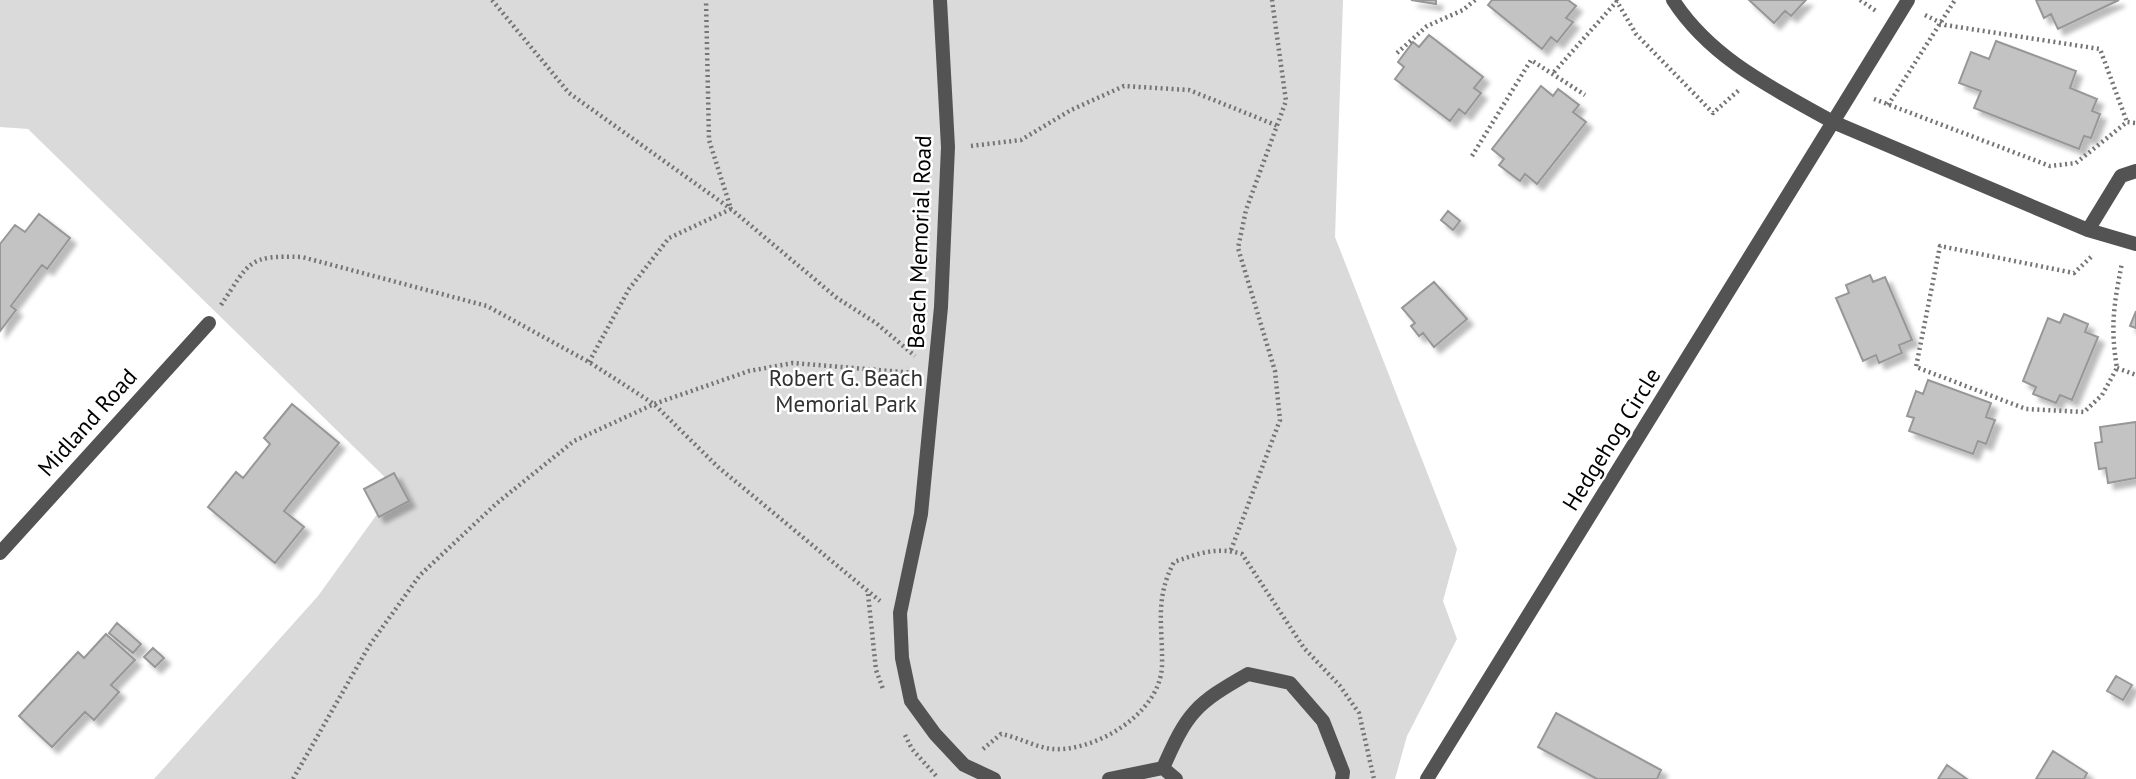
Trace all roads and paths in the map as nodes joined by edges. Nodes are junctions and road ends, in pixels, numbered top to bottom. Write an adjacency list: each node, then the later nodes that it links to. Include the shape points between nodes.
1 (492, 0): 24 (path, via 569,93)
2 (706, 0): 24 (path, via 709,140)
3 (940, 0): 21 (street, Beach Memorial Road)
4 (1272, 0): 20 (path, via 1286,101)
5 (1475, 0): 11 (path, via 1427,26)
6 (1616, 0): 12 (path); 13 (path, via 1636,34 1713,114)
7 (1673, 0): 13 (street, via 1686,20)
8 (1955, 0): 10 (path)
9 (1907, 2): 10 (path); 17 (street, Hedgehog Circle)
10 (1940, 23): 16 (path); 18 (path, via 2100,49)
11 (1396, 53)
12 (1554, 72): 14 (path); 22 (path, via 1531,60)
13 (1754, 78): 17 (street)
14 (1585, 95)
15 (1867, 96): 16 (path)
16 (1888, 105): 18 (path, via 2050,166 2076,163)
17 (1833, 122): 25 (street); 47 (street, Hedgehog Circle)
18 (2127, 122): 19 (path)
19 (2136, 122)
20 (1278, 126): 21 (path, via 1189,90 1124,86 1021,140); 36 (path, via 1245,211 1238,248 1275,371 1280,420)
21 (948, 147): 33 (street, Beach Memorial Road)
22 (1472, 156)
23 (2136, 171): 25 (street, via 2121,176)
24 (731, 209): 31 (path, via 669,238 629,289); 33 (path)
25 (2088, 230): 26 (street)
26 (2132, 243): 29 (path)
27 (2100, 258): 32 (path, via 2089,256 2074,273 1940,246 1916,367 2025,409 2084,412)
28 (2111, 261): 29 (path)
29 (2122, 263): 32 (path, via 2112,309)
30 (209, 323): 31 (path, via 250,262 272,256 302,257 487,306); 37 (street, Midland Road)
31 (589, 362): 35 (path)
32 (2117, 369): 34 (path)
33 (936, 374): 35 (path, via 793,363 749,371); 38 (street, Beach Memorial Road, via 921,514)
34 (2136, 374)
35 (654, 404): 38 (path, via 718,467 868,594); 41 (path, via 574,441 419,575 369,646)
36 (1231, 550): 39 (path, via 1210,550 1174,562 1162,584 1162,670 1151,697 1132,720 1075,749 1049,749 1001,734); 46 (path, via 1242,554 1304,648 1359,713)
37 (0, 553)
38 (900, 613): 39 (street, Beach Memorial Road, via 902,658 911,701)
39 (964, 765): 42 (street, Beach Memorial Road)
40 (1163, 768): 43 (street); 44 (street); 45 (street, via 1181,728 1207,697 1248,674 1290,683 1323,721)
41 (293, 779)
42 (994, 779)
43 (1109, 779)
44 (1176, 779)
45 (1342, 779)
46 (1374, 779)
47 (1427, 779)

